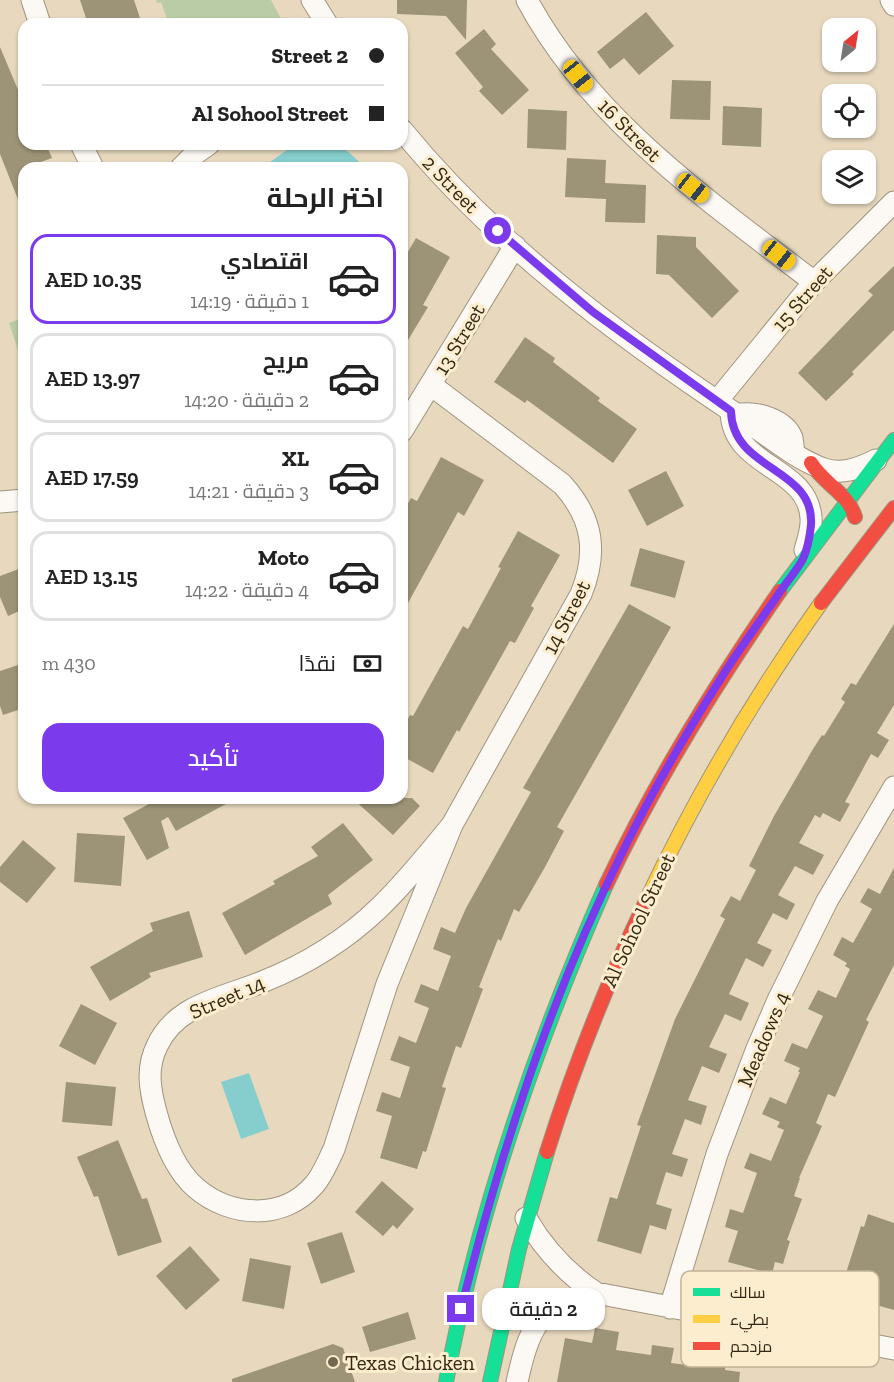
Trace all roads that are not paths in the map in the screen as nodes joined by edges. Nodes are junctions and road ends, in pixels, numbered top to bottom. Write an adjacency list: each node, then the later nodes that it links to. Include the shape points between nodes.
1 (32, 0): 6 (street)
2 (312, 0): 7 (street)
3 (527, 0): 13 (street, 16 Street, via 569,64 630,133 675,174)
4 (891, 0): 5 (street)
5 (894, 4)
6 (38, 18)
7 (323, 18)
8 (408, 137): 12 (street, 2 Street, via 465,200)
9 (201, 150): 10 (street)
10 (187, 162)
11 (894, 202): 13 (street, 15 Street)
12 (515, 246): 14 (street, 13 Street); 15 (street, 2 Street, via 593,312)
13 (814, 282): 15 (street, 15 Street)
14 (432, 385): 16 (street, 13 Street); 30 (street, 14 Street, via 562,484 583,514 591,550 580,594)
15 (728, 409): 18 (street, via 759,414 785,428); 20 (street, via 742,444)
16 (408, 422)
17 (894, 440): 19 (main road, Al Sohool Street)
18 (802, 458): 19 (street, via 824,469 844,471); 20 (street); 21 (main road)
19 (879, 458): 21 (main road, Al Sohool Street)
20 (788, 479): 26 (street, via 803,495 810,511 811,529)
21 (848, 499): 25 (main road, via 855,516); 26 (main road, Al Sohool Street)
22 (18, 500): 23 (street)
23 (0, 502)
24 (894, 508): 28 (main road, Al Sohool Street)
25 (851, 533)
26 (803, 558): 39 (main road, Al Sohool Street, via 694,721 592,915 538,1051 501,1164 475,1253)
27 (815, 588): 28 (main road)
28 (758, 695): 31 (main road, Al Sohool Street, via 678,835 618,960 579,1056)
29 (894, 787): 32 (street, Meadows 4, via 827,901 756,1051 717,1154)
30 (452, 825): 30 (street, Street 14, via 382,906 348,935 287,970 187,1011 164,1033 156,1047 149,1077 159,1125 194,1187 219,1204 249,1211 280,1207 314,1185 325,1168 387,984)
31 (526, 1218): 34 (street, via 556,1260); 40 (main road, Al Sohool Street)
32 (681, 1271)
33 (681, 1272): 35 (street, Meadows 4)
34 (596, 1293): 35 (street); 41 (street, via 564,1300 539,1320 530,1333)
35 (670, 1308): 36 (street)
36 (681, 1310)
37 (879, 1346): 38 (street)
38 (894, 1349)
39 (446, 1382)
40 (490, 1382)
41 (517, 1382)

